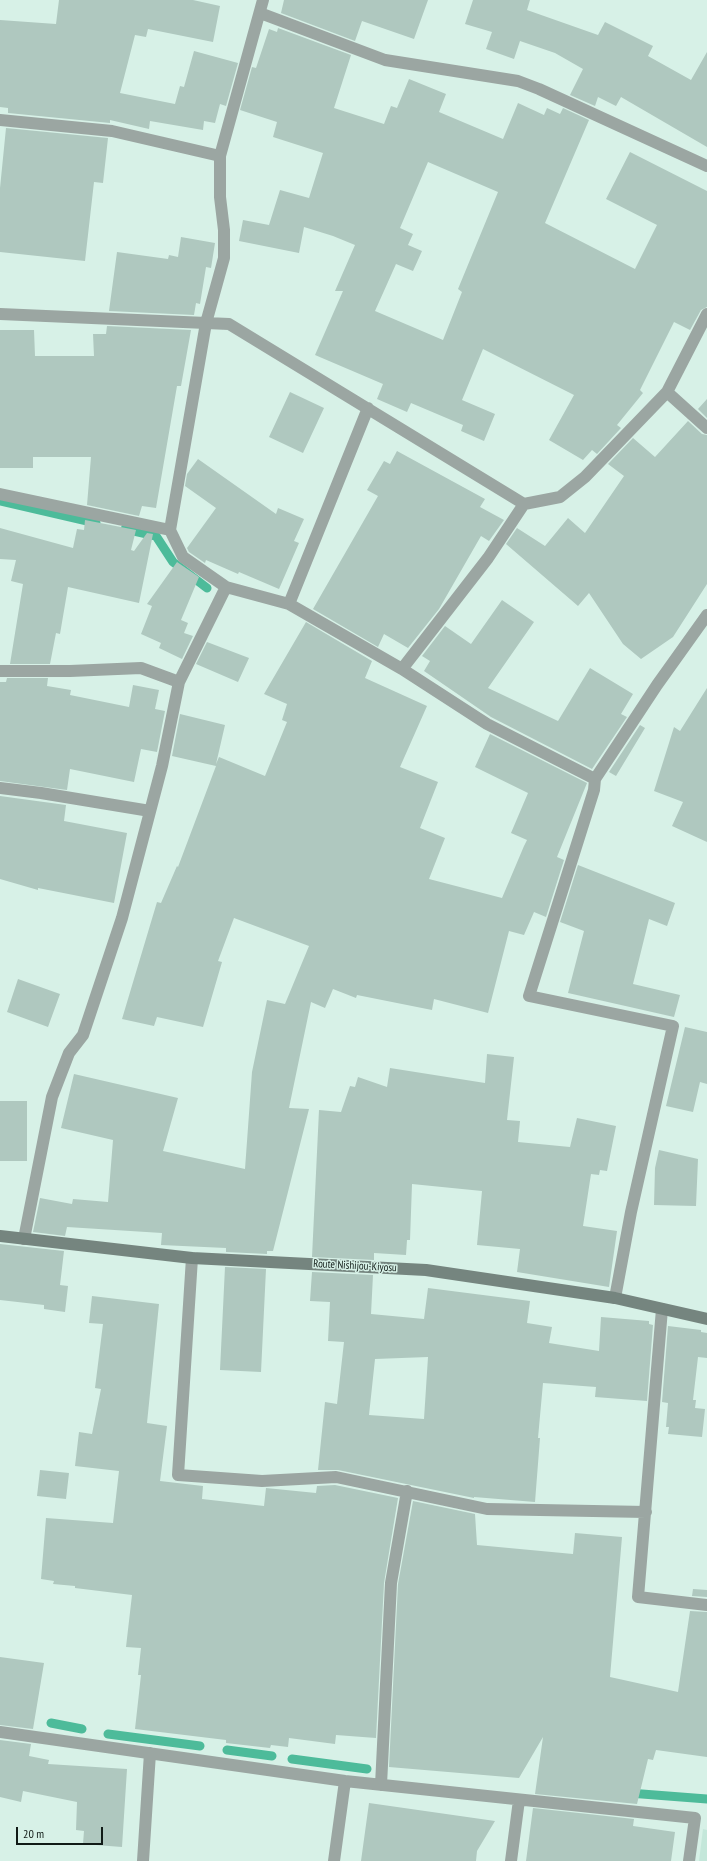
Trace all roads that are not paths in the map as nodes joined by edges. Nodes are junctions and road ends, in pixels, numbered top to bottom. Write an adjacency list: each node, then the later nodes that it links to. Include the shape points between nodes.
1 (263, 0): 2 (street)
2 (260, 13): 4 (street); 5 (street, via 385,60 518,81)
3 (0, 120): 4 (street, via 112,131)
4 (220, 156): 8 (street, via 224,258)
5 (707, 166)
6 (0, 314): 8 (street)
7 (707, 314): 9 (street)
8 (206, 323): 10 (street, via 229,324); 14 (street)
9 (667, 392): 11 (street); 13 (street, via 585,477 560,497)
10 (368, 408): 13 (street); 16 (street)
11 (707, 428)
12 (0, 494): 14 (street)
13 (524, 504): 18 (street, via 488,558)
14 (170, 530): 15 (street, via 183,557)
15 (226, 586): 16 (street); 20 (street)
16 (289, 604): 18 (street)
17 (707, 615): 21 (street)
18 (402, 669): 21 (street, via 487,724)
19 (0, 671): 20 (street, via 141,668)
20 (179, 682): 23 (street)
21 (595, 779): 27 (street, via 594,790 529,996 673,1026 631,1212)
22 (0, 788): 23 (street)
23 (150, 811): 25 (street, via 122,918 83,1035 68,1053 52,1097)
24 (0, 1236): 25 (main road, Route Nishijou-Kiyosu)
25 (24, 1239): 26 (main road, Route Nishijou-Kiyosu)
26 (192, 1258): 27 (main road, Route Nishijou-Kiyosu, via 426,1270); 30 (street, via 178,1475 262,1480 336,1477)
27 (615, 1298): 28 (main road, Route Nishijou-Kiyosu)
28 (662, 1308): 29 (main road, Route Nishijou-Kiyosu); 31 (street)
29 (707, 1319)
30 (407, 1491): 31 (street, via 487,1508); 36 (street, via 391,1583)
31 (646, 1512): 32 (street, via 638,1597)
32 (707, 1606)
33 (0, 1732): 34 (street)
34 (150, 1753): 35 (street); 38 (street)
35 (345, 1781): 36 (street); 39 (street)
36 (381, 1785): 37 (street)
37 (519, 1800): 40 (street); 41 (street, via 695,1818)
38 (143, 1861)
39 (334, 1861)
40 (511, 1861)
41 (689, 1861)

